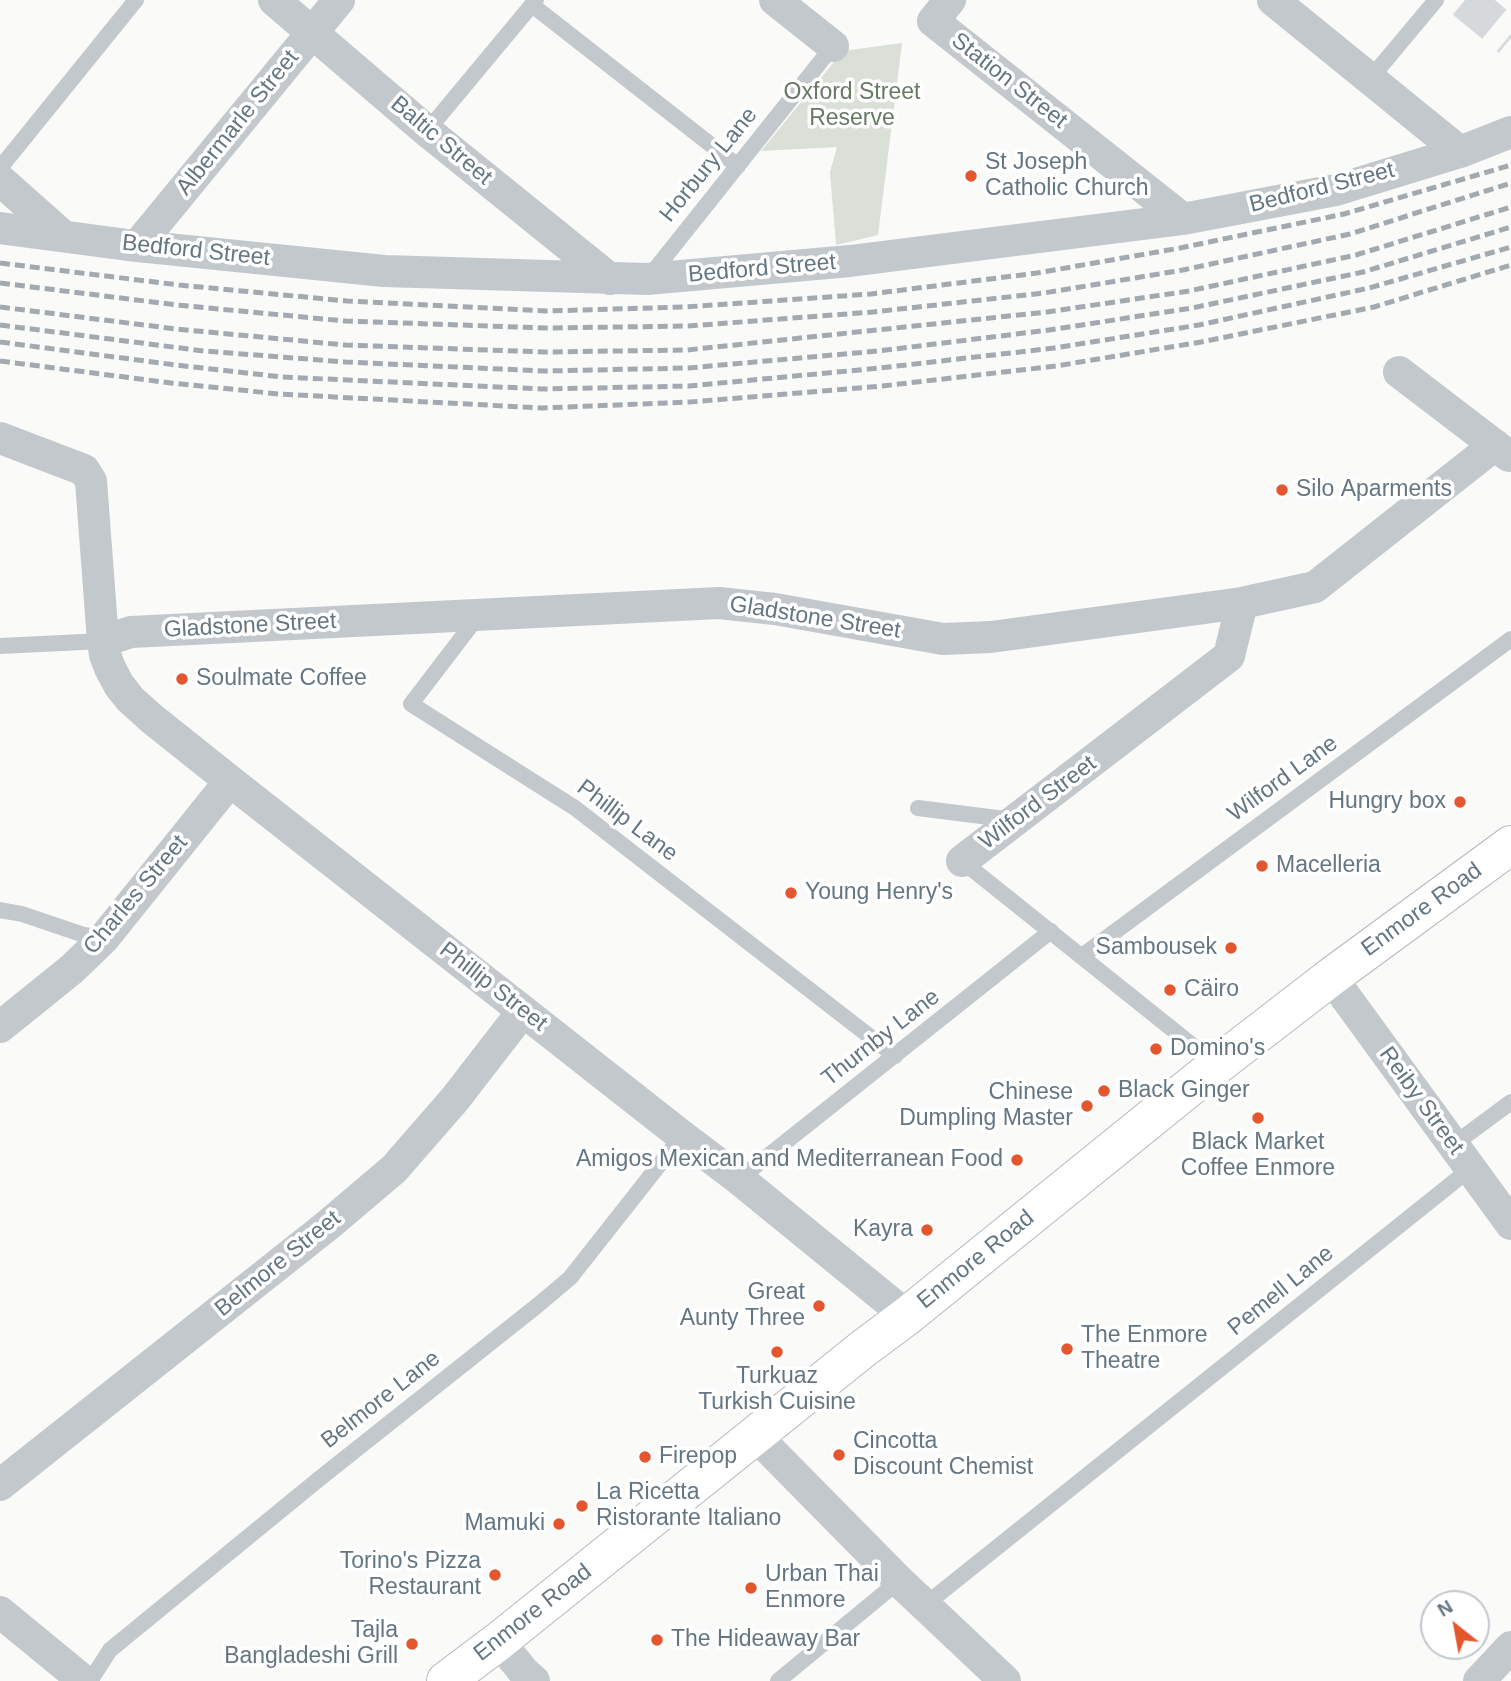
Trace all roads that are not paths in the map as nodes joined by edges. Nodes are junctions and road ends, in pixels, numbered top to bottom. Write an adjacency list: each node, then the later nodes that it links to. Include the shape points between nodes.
1 (136, 0): 16 (lane)
2 (274, 0): 9 (street, Baltic Street)
3 (339, 0): 9 (street, Albermarle Street)
4 (775, 0): 10 (street)
5 (1273, 0): 11 (street)
6 (1436, 0): 11 (lane)
7 (534, 2): 12 (lane); 15 (lane)
8 (941, 10): 18 (street, Station Street)
9 (313, 32): 12 (street, Baltic Street); 21 (street, Albermarle Street)
10 (833, 46): 15 (lane, Horbury Lane)
11 (1370, 79): 14 (street)
12 (427, 131): 22 (street, Baltic Street)
13 (1511, 132): 14 (street, Bedford Street)
14 (1460, 152): 18 (street, Bedford Street, via 1336,190)
15 (738, 166): 23 (lane, Horbury Lane)
16 (0, 168)
17 (0, 180): 20 (street)
18 (1183, 219): 23 (street, Bedford Street, via 850,261)
19 (0, 228): 20 (street, Bedford Street)
20 (62, 235): 21 (street, Bedford Street)
21 (138, 245): 22 (street, Bedford Street, via 384,271)
22 (610, 279): 23 (street, Bedford Street)
23 (647, 279)
24 (1399, 372): 26 (street)
25 (0, 438): 30 (street, Phillip Street, via 84,470 91,481)
26 (1503, 451): 27 (street, Gladstone Street, via 1315,587)
27 (1242, 603): 28 (street, Gladstone Street, via 992,637 943,639 719,603); 34 (street, Wilford Street, via 1229,656)
28 (479, 615): 30 (street, Gladstone Street, via 131,632); 44 (lane, Phillip Lane, via 411,704 575,808)
29 (1511, 639): 40 (lane, Wilford Lane)
30 (103, 641): 31 (lane, Gladstone Street); 32 (street, Phillip Street, via 110,668 130,699)
31 (0, 646)
32 (230, 781): 39 (street, Charles Street); 42 (street, Phillip Street)
33 (918, 808): 34 (lane)
34 (1015, 820): 36 (street, Wilford Street)
35 (1511, 845): 41 (highway, Enmore Road)
36 (962, 860): 38 (lane, Wilford Street)
37 (0, 910): 39 (lane)
38 (1051, 932): 40 (lane, Wilford Street); 44 (lane, Thurnby Lane)
39 (104, 938): 43 (street, Charles Street)
40 (1082, 956): 45 (lane, Wilford Street)
41 (1331, 977): 45 (highway, Enmore Road); 48 (street, Reiby Street)
42 (523, 1011): 47 (street, Phillip Street); 53 (street, Belmore Street, via 394,1169)
43 (0, 1027)
44 (895, 1056): 49 (lane, Thurnby Lane)
45 (1217, 1065): 51 (highway, Enmore Road)
46 (1511, 1102): 48 (lane, Pemell Lane)
47 (682, 1136): 49 (street, Phillip Street); 60 (lane, Belmore Lane, via 570,1278 110,1650)
48 (1462, 1157): 50 (street, Reiby Street); 55 (lane, Pemell Lane)
49 (739, 1179): 51 (street, Phillip Street)
50 (1511, 1224)
51 (907, 1316): 52 (highway, Enmore Road)
52 (756, 1436): 54 (street); 57 (highway, Enmore Road)
53 (0, 1485)
54 (899, 1581): 55 (street); 63 (lane)
55 (925, 1605): 64 (street)
56 (0, 1612): 59 (street)
57 (499, 1641): 61 (highway, Enmore Road); 62 (street)
58 (1511, 1647): 65 (street)
59 (84, 1681)
60 (90, 1681)
61 (446, 1681)
62 (534, 1681)
63 (778, 1681)
64 (1005, 1681)
65 (1479, 1681)

